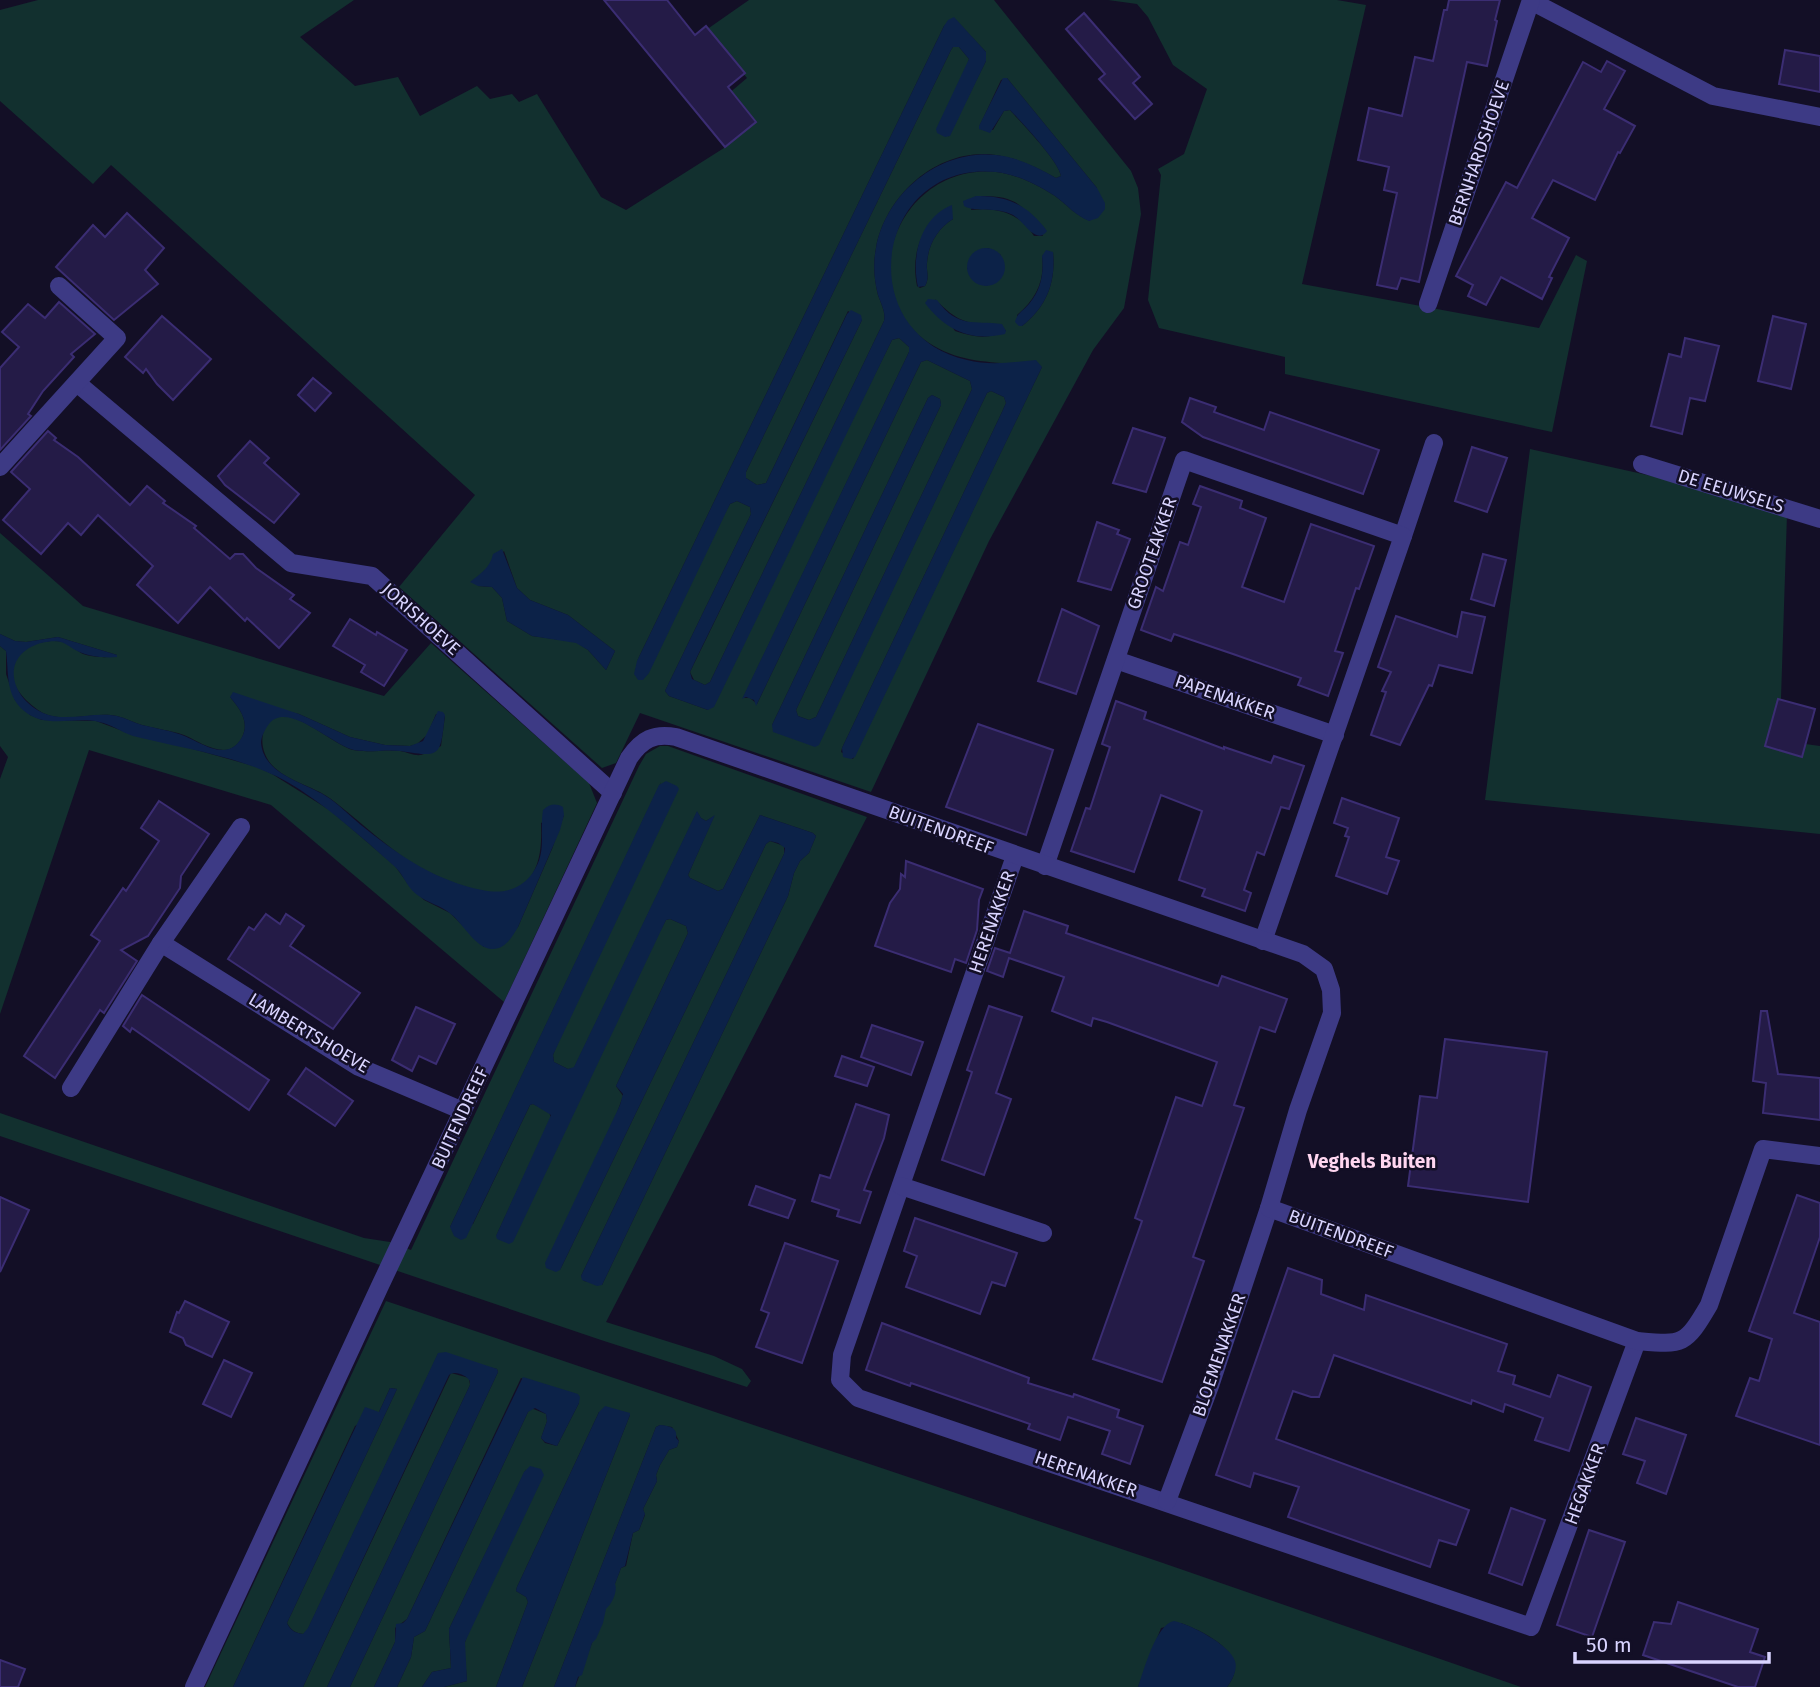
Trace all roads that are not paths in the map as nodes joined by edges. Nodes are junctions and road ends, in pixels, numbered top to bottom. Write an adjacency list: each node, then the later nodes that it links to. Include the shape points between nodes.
1 (1531, 1): 2 (street, BERNHARDSHOEVE, via 1713,96); 4 (street, BERNHARDSHOEVE)
2 (1820, 117)
3 (59, 286): 5 (street, via 117,338)
4 (1428, 304)
5 (77, 383): 8 (street); 13 (street, JORISHOEVE, via 290,563 372,576)
6 (1434, 443): 10 (street)
7 (1642, 464): 9 (street, DE EEUWSELS)
8 (0, 467)
9 (1820, 519)
10 (1403, 536): 11 (street, GROOTEAKKER, via 1184,460); 12 (street)
11 (1116, 660): 12 (street, PAPENAKKER); 16 (street, GROOTEAKKER)
12 (1335, 735): 17 (street)
13 (613, 793): 15 (street, BUITENDREEF, via 639,744 660,734); 20 (street, BUITENDREEF)
14 (241, 827): 18 (street)
15 (1015, 856): 16 (street, BUITENDREEF); 22 (street, HERENAKKER)
16 (1045, 866): 17 (street, BUITENDREEF)
17 (1263, 941): 23 (street, BUITENDREEF, via 1303,954 1324,970 1332,1013)
18 (161, 943): 19 (street); 20 (street, LAMBERTSHOEVE, via 359,1067)
19 (71, 1088)
20 (463, 1111): 28 (street, BUITENDREEF)
21 (1820, 1156): 25 (street, BUITENDREEF, via 1763,1149 1709,1305 1695,1328 1684,1340 1669,1344)
22 (901, 1186): 24 (street); 26 (street, HERENAKKER, via 842,1355 840,1380 859,1398)
23 (1269, 1208): 25 (street, BUITENDREEF); 26 (street, BLOEMENAKKER)
24 (1042, 1233)
25 (1637, 1341): 27 (street, HEGAKKER)
26 (1167, 1501): 27 (street, HERENAKKER)
27 (1531, 1627)
28 (194, 1687)

